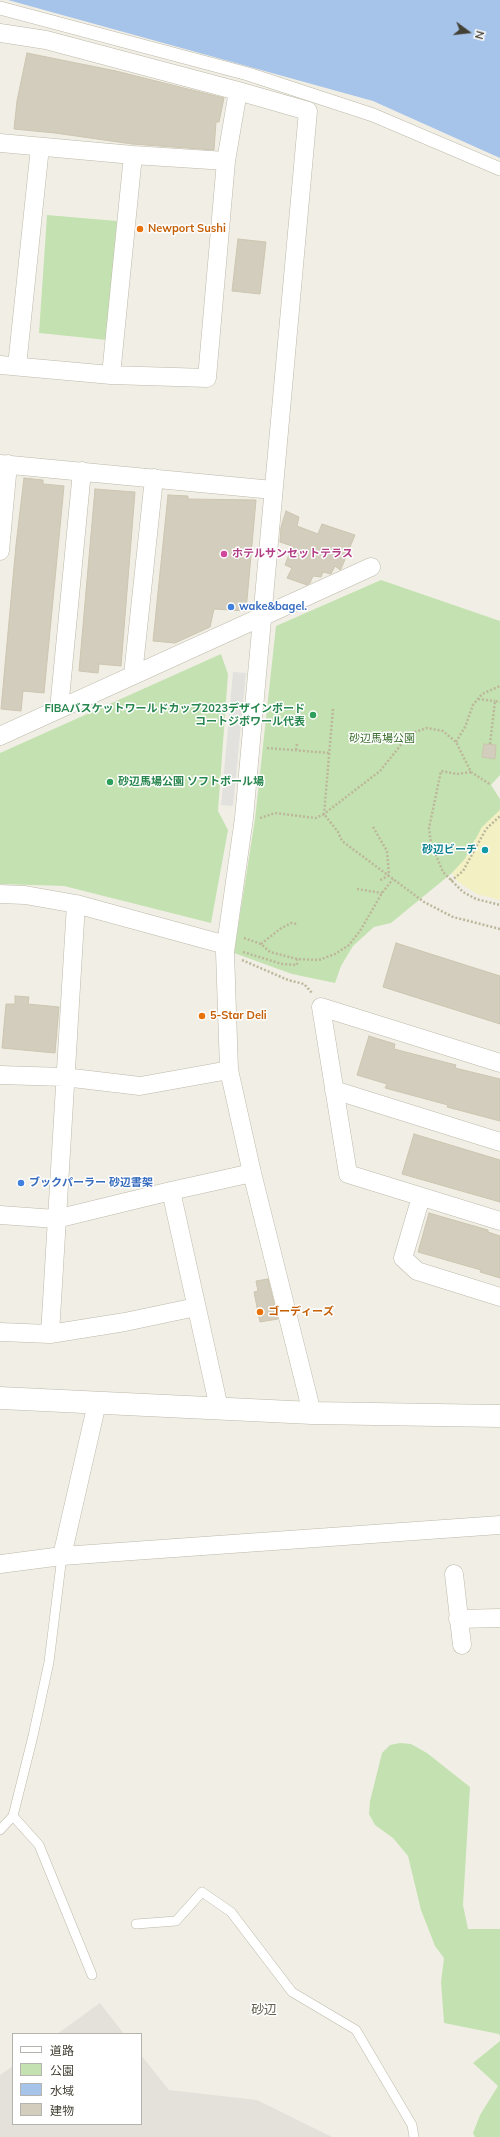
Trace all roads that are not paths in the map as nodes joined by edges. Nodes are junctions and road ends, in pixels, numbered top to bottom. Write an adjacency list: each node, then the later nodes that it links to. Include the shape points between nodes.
1 (0, 8): 8 (street, via 248,74 374,115)
2 (0, 33): 3 (street, via 46,40)
3 (238, 91): 7 (street); 14 (street, via 308,111)
4 (0, 143): 5 (street)
5 (40, 147): 6 (street); 9 (street)
6 (133, 155): 7 (street); 10 (street)
7 (226, 161): 10 (street, via 207,378)
8 (500, 169)
9 (9, 366): 10 (street)
10 (111, 375)
11 (4, 464): 12 (street); 15 (street)
12 (82, 471): 13 (street); 19 (street)
13 (154, 478): 14 (street); 18 (street)
14 (273, 490): 17 (street)
15 (0, 551)
16 (371, 567): 17 (street)
17 (262, 618): 18 (street); 23 (street)
18 (133, 675): 19 (street)
19 (59, 709): 20 (street)
20 (0, 736)
21 (0, 894): 22 (street, via 25,895)
22 (76, 904): 23 (street); 27 (street)
23 (231, 945): 25 (street)
24 (500, 1063): 28 (street, via 321,1007)
25 (229, 1070): 27 (street, via 140,1086); 30 (street)
26 (0, 1075): 27 (street)
27 (64, 1078): 34 (street)
28 (334, 1090): 29 (street); 32 (street, via 348,1174)
29 (500, 1142)
30 (252, 1173): 31 (street); 43 (street)
31 (171, 1191): 34 (street); 37 (street)
32 (421, 1197): 35 (street); 36 (street, via 403,1258 417,1270)
33 (0, 1215): 34 (street)
34 (56, 1218): 39 (street)
35 (500, 1221)
36 (500, 1297)
37 (196, 1307): 39 (street); 42 (street)
38 (0, 1332): 39 (street)
39 (50, 1334)
40 (0, 1398): 41 (street)
41 (97, 1403): 42 (street); 46 (street)
42 (218, 1408): 43 (street)
43 (312, 1413): 44 (street)
44 (500, 1416)
45 (500, 1525): 46 (street)
46 (62, 1556): 47 (street); 52 (lane, via 49,1662)
47 (0, 1564)
48 (454, 1574): 50 (street)
49 (500, 1618): 50 (street)
50 (458, 1619): 51 (street)
51 (462, 1645)
52 (13, 1816): 53 (lane); 55 (lane, via 39,1845)
53 (0, 1830)
54 (136, 1924): 56 (lane, via 176,1921 202,1892 231,1912 292,1992 356,2030 412,2125)
55 (92, 1975)
56 (414, 2137)

